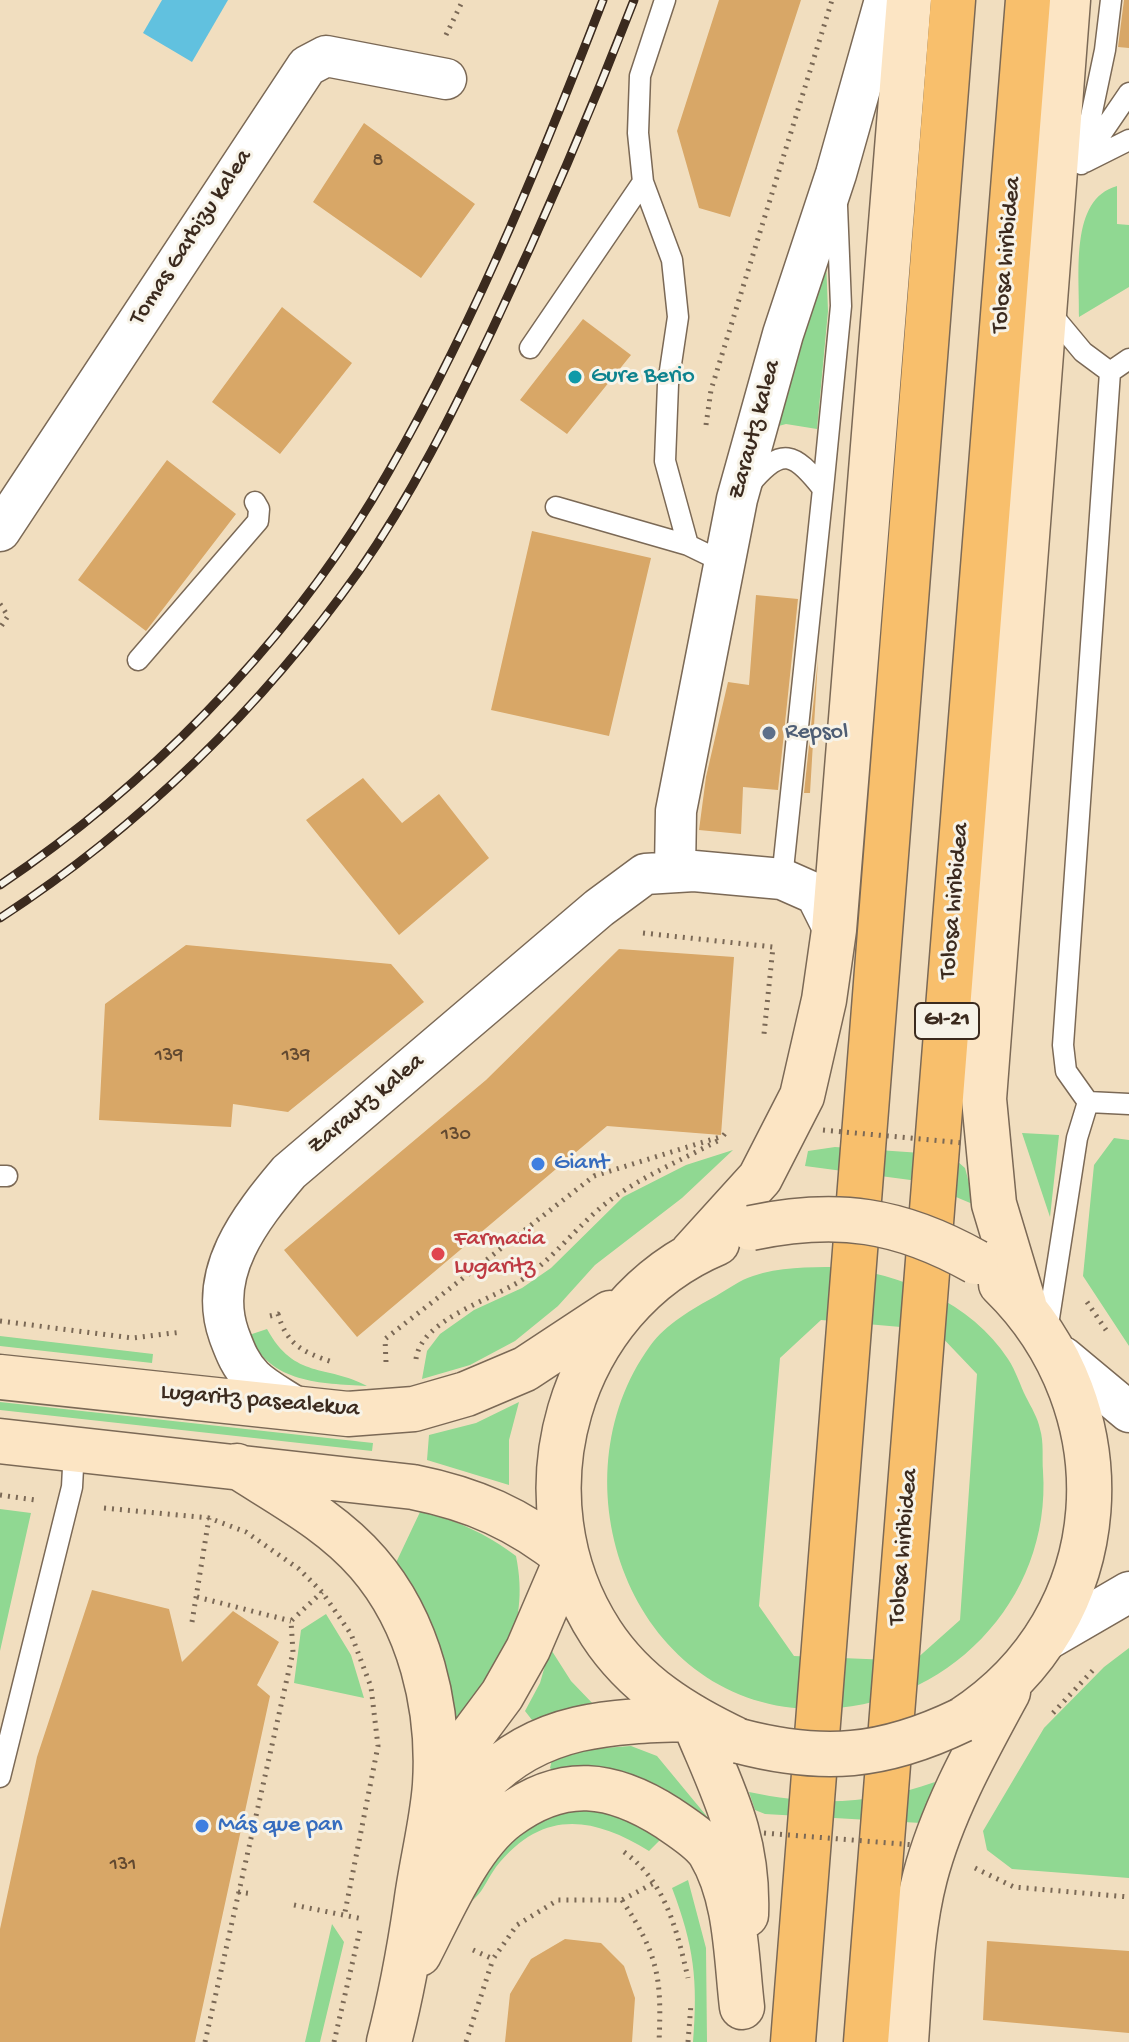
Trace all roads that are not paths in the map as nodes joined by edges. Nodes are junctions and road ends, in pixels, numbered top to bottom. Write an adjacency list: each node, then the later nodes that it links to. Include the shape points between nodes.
1 (665, 0): 13 (lane, via 640,76)
2 (885, 0): 12 (street, Zarautz kalea)
3 (909, 0): 29 (main road)
4 (953, 0): 52 (main road)
5 (1028, 0): 53 (main road, Tolosa hiribidea / GI-21)
6 (1068, 0): 14 (main road)
7 (1111, 0): 11 (lane)
8 (446, 79): 23 (street, Tomas Garbizu kalea, via 326,56 307,66)
9 (1129, 93): 11 (lane)
10 (1129, 140): 11 (lane)
11 (1081, 164): 14 (lane)
12 (836, 174): 19 (lane, via 841,306); 20 (street, Zarautz kalea, via 783,334)
13 (643, 182): 16 (lane); 24 (lane, via 672,260 678,317 665,461)
14 (1052, 215): 15 (main road)
15 (1045, 306): 18 (lane, via 1083,352); 34 (main road, via 984,1099 994,1204)
16 (530, 348)
17 (1129, 359): 18 (lane)
18 (1110, 372): 30 (lane, via 1063,1045 1066,1071)
19 (823, 489): 20 (lane, via 804,465 785,456 769,464); 28 (lane)
20 (737, 499): 25 (street, Zarautz kalea)
21 (255, 502): 26 (lane, via 258,521)
22 (556, 507): 24 (lane)
23 (0, 531)
24 (688, 545): 25 (lane)
25 (723, 562): 27 (street, Zarautz kalea, via 676,811)
26 (138, 660)
27 (675, 870): 28 (street, Zarautz kalea); 36 (street, Zarautz kalea, via 645,874 599,908 289,1172 265,1201 225,1270 220,1298 237,1358 253,1379)
28 (782, 879): 29 (street, Zarautz kalea, via 816,894)
29 (834, 930): 32 (main road, via 802,1096 803,1132)
30 (1088, 1102): 31 (lane); 34 (lane, via 1077,1138)
31 (1129, 1104)
32 (692, 1253): 33 (main road); 34 (main road, bridge, via 751,1228 828,1217 868,1220 942,1243 976,1262)
33 (636, 1296): 36 (main road, Lugaritz pasealekua, via 525,1369 466,1394 414,1409 348,1414); 41 (main road, via 588,1360 572,1398 558,1477)
34 (1045, 1331): 37 (street); 43 (main road, via 1080,1396 1092,1437 1096,1493 1086,1562 1072,1601)
35 (0, 1377): 36 (main road, Lugaritz pasealekua)
36 (298, 1409)
37 (1129, 1412)
38 (0, 1441): 39 (main road)
39 (74, 1449): 40 (main road); 46 (lane, via 67,1504)
40 (237, 1466): 41 (main road, via 457,1496 499,1511); 47 (main road, via 338,1533 396,1602 430,1696)
41 (567, 1558): 45 (main road, via 582,1598 610,1645 658,1696); 47 (main road, via 502,1695)
42 (1129, 1592): 43 (street)
43 (1050, 1638): 44 (main road)
44 (1012, 1683): 45 (main road, bridge, via 962,1720 920,1740 876,1752 784,1753 739,1741); 54 (main road, via 967,1768 929,1865 914,1934)
45 (693, 1719): 48 (main road, via 619,1720 528,1745 481,1785); 50 (main road, via 741,1837 747,1877)
46 (0, 1777)
47 (435, 1785): 48 (main road)
48 (422, 1871): 49 (main road)
49 (404, 1981): 50 (main road, via 476,1849 505,1818 542,1796 571,1788 607,1788 640,1800 709,1852 731,1910); 51 (main road)
50 (740, 2024)
51 (389, 2042)
52 (793, 2042)
53 (866, 2042)
54 (906, 2042)

